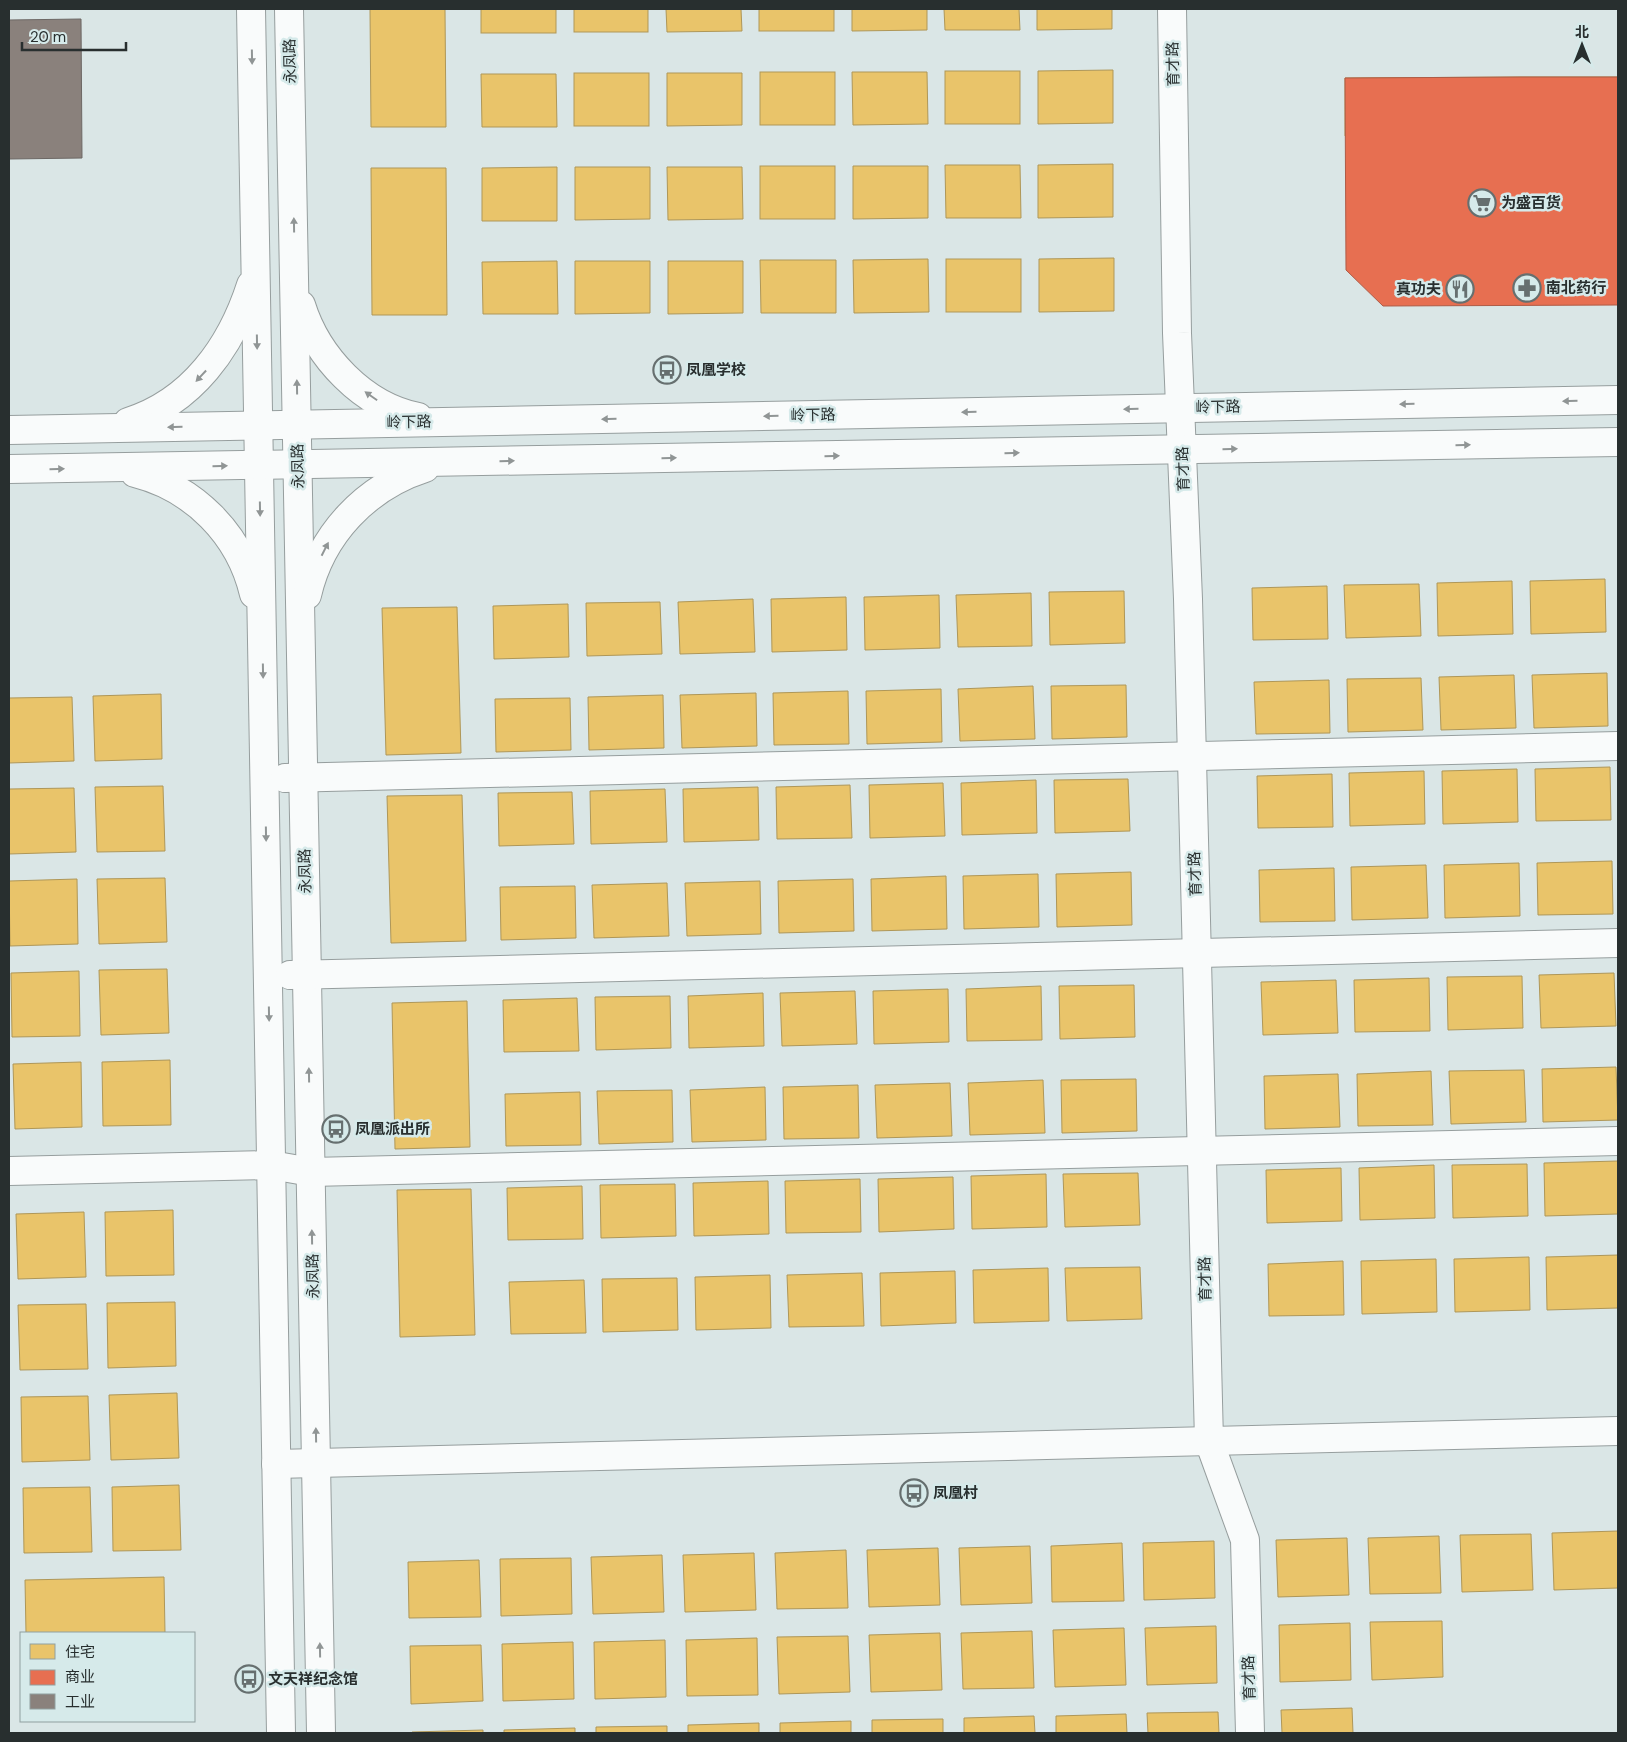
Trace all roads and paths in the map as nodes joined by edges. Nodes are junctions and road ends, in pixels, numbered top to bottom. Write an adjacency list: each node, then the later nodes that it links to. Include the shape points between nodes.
1 (251, 9): 4 (street, one-way to 4)
2 (289, 9): 5 (street, 永凤路, one-way to 2)
3 (1172, 9): 7 (street, 育才路)
4 (256, 254): 10 (street, one-way to 10); 11 (street, one-way to 11, via 239,317 222,349 203,374 160,409 142,418)
5 (294, 272): 8 (street, one-way to 5, via 398,411 370,396 347,376 323,352 314,337 301,304); 9 (street, 永凤路, one-way to 5)
6 (1618, 400): 7 (street, 岭下路, one-way to 7)
7 (1180, 408): 8 (street, 岭下路, one-way to 8); 14 (street, 育才路)
8 (449, 422): 9 (street, 岭下路)
9 (297, 424): 10 (street, 岭下路); 17 (street, 永凤路)
10 (259, 425): 11 (street, 岭下路, one-way to 11); 16 (street)
11 (100, 428): 12 (street, 岭下路)
12 (9, 430)
13 (1618, 442): 14 (street, one-way to 13)
14 (1182, 450): 15 (street, one-way to 14); 23 (street, 育才路)
15 (458, 462): 17 (street); 20 (street, one-way to 15, via 312,576 333,534 352,511 378,489 409,473)
16 (259, 465): 17 (street); 18 (street, one-way to 16); 21 (street, one-way to 21)
17 (298, 465): 20 (street, 永凤路)
18 (96, 468): 19 (street, one-way to 18); 21 (street, via 134,473 170,485 187,495 218,524 232,541 251,583)
19 (9, 470)
20 (301, 628): 25 (street, 永凤路)
21 (262, 636): 24 (street, one-way to 24)
22 (1618, 746): 23 (street)
23 (1192, 756): 25 (street); 27 (street, 育才路)
24 (265, 778): 25 (street); 29 (street, one-way to 29)
25 (304, 778): 28 (street, 永凤路)
26 (1618, 944): 27 (street)
27 (1197, 953): 28 (street); 31 (street, 育才路)
28 (307, 975): 29 (street); 34 (street, 永凤路, one-way to 28)
29 (268, 976): 32 (street, one-way to 32)
30 (1618, 1141): 31 (street)
31 (1201, 1150): 34 (street); 36 (street, 育才路)
32 (271, 1165): 33 (street); 34 (street); 38 (street)
33 (9, 1171)
34 (311, 1172): 37 (street, 永凤路, one-way to 34)
35 (1618, 1431): 36 (street)
36 (1209, 1441): 37 (street); 41 (street, 育才路, via 1245,1540)
37 (316, 1462): 38 (street); 40 (street, 永凤路, one-way to 37)
38 (276, 1464): 39 (street)
39 (281, 1733)
40 (321, 1733)
41 (1250, 1733)

